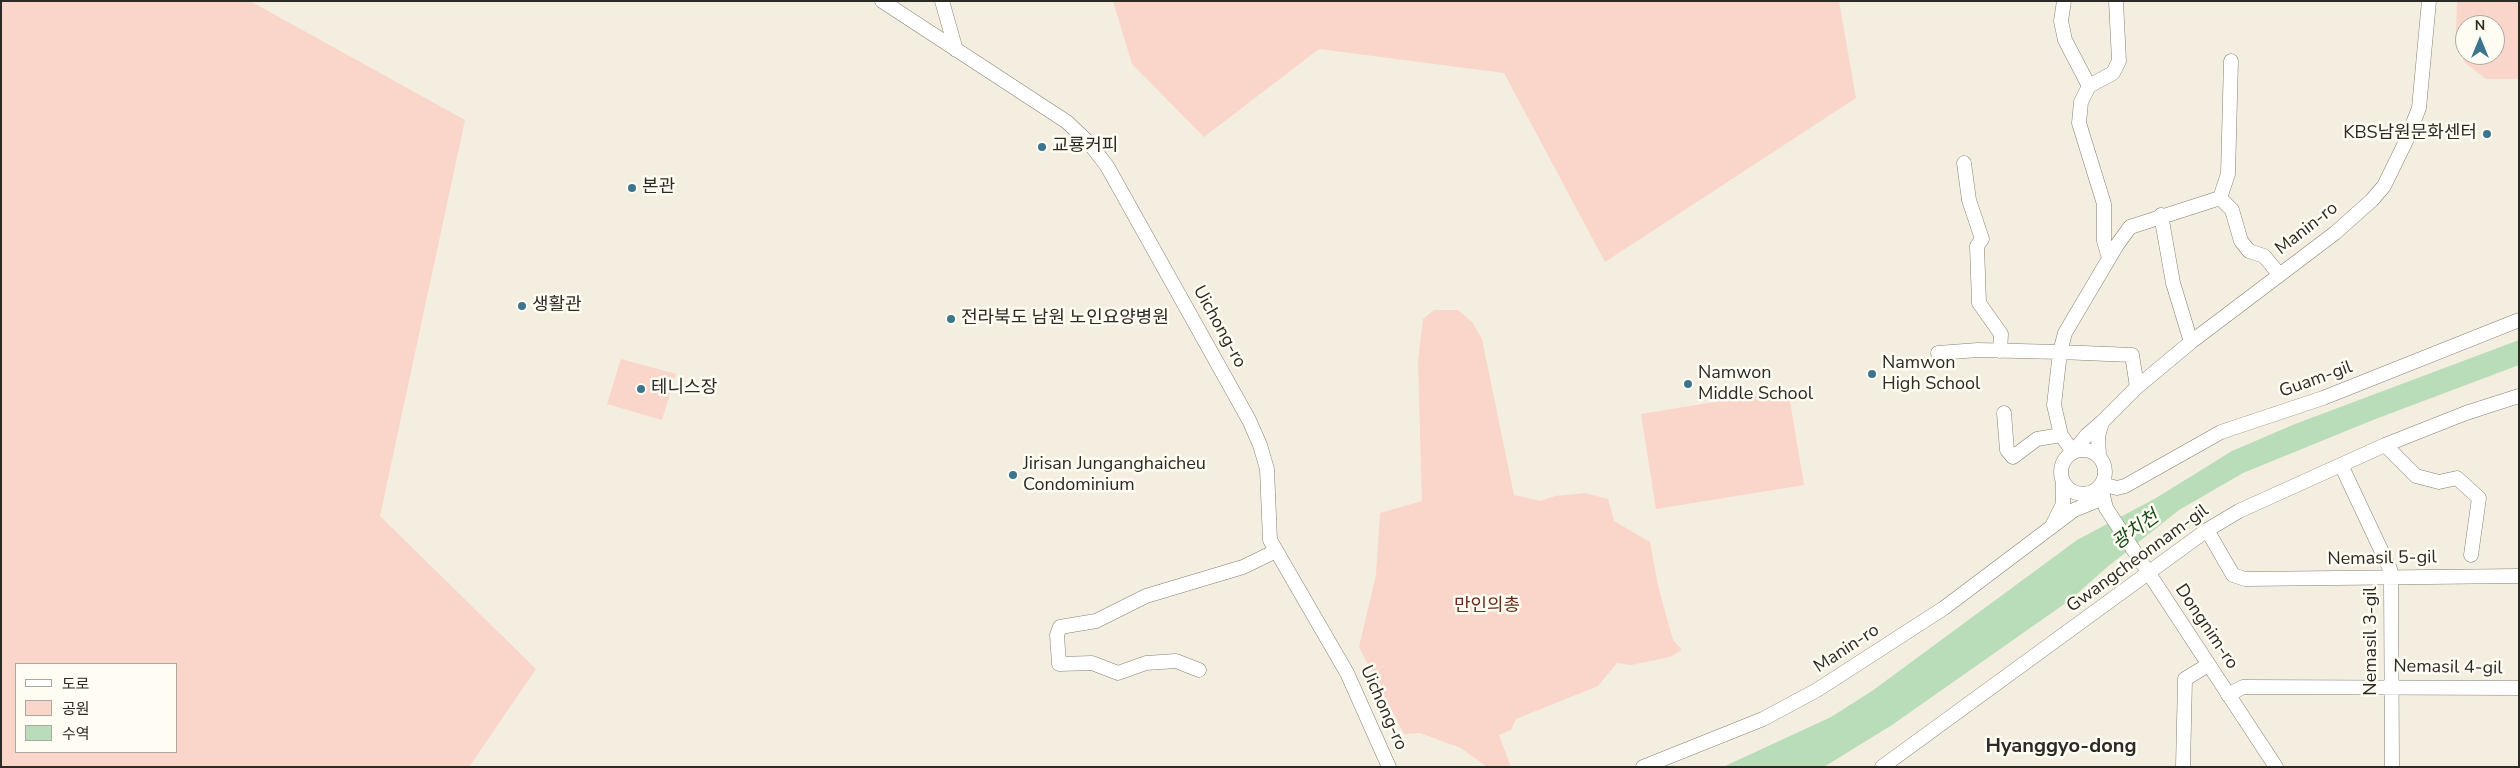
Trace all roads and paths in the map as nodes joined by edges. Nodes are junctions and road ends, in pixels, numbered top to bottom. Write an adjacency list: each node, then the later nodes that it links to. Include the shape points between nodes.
1 (882, 1): 6 (street, Uichong-ro)
2 (942, 1): 6 (street)
3 (2064, 1): 8 (street, via 2061,21 2065,40)
4 (2116, 1): 8 (street, via 2119,61 2114,73)
5 (2430, 1): 13 (street, Manin-ro, via 2419,108 2384,186 2348,222)
6 (956, 50): 33 (street, Uichong-ro, via 1066,122 1090,144 1107,166 1240,402 1260,445 1269,491 1270,540)
7 (2230, 61): 10 (street, via 2228,174)
8 (2089, 86): 12 (street, via 2081,102 2079,123 2104,204 2104,242)
9 (1964, 163): 16 (street, via 1969,200 1982,239 1977,246 1979,303 2001,334)
10 (2220, 198): 11 (street); 13 (street, via 2232,210 2241,241 2249,252 2264,256)
11 (2161, 215): 12 (street, via 2130,227); 15 (street, via 2173,283)
12 (2109, 258): 17 (street, via 2065,334)
13 (2279, 274): 15 (street, Manin-ro)
14 (2519, 320): 28 (street, Guam-gil, via 2323,398 2221,432 2130,484)
15 (2191, 342): 19 (street, Manin-ro)
16 (2000, 351): 17 (street); 18 (street)
17 (2060, 352): 19 (street, via 2132,354); 23 (street, via 2054,405)
18 (1938, 353)
19 (2137, 387): 22 (street, Manin-ro)
20 (2519, 396): 24 (street, Gwangcheonnam-gil, via 2466,413)
21 (2004, 412): 23 (street, via 2007,450 2013,456 2037,439)
22 (2102, 422): 25 (street, Manin-ro); 26 (street, via 2098,436)
23 (2061, 435): 25 (street)
24 (2385, 446): 27 (street, Gwangcheonnam-gil); 34 (street, via 2416,476 2439,482 2457,478 2479,498)
25 (2073, 452): 26 (street, via 2090,451); 29 (street, Manin-ro, via 2062,465)
26 (2099, 456): 28 (street, via 2105,467)
27 (2342, 467): 32 (street, Gwangcheonnam-gil); 37 (street, Nemasil 3-gil, via 2390,569)
28 (2103, 482): 30 (street); 30 (street)
29 (2063, 483): 30 (street, via 2070,490); 31 (street, Manin-ro, via 2063,504)
30 (2093, 499): 31 (street, Manin-ro); 35 (street, Dongnim-ro)
31 (2051, 527): 44 (street, Manin-ro, via 1944,608 1817,690 1763,719)
32 (2206, 530): 35 (street, Gwangcheonnam-gil); 37 (street, Nemasil 5-gil, via 2233,575 2246,579)
33 (1276, 551): 39 (street, via 1243,567 1146,596 1096,621 1060,627 1057,635 1059,664 1092,663 1118,674 1146,663 1176,661); 43 (street, Uichong-ro, via 1347,673)
34 (2471, 555)
35 (2146, 570): 38 (street, Dongnim-ro); 45 (street, Gwangcheonnam-gil)
36 (2519, 576): 37 (street, Nemasil 5-gil)
37 (2391, 579): 40 (street, Nemasil 3-gil)
38 (2208, 665): 42 (street, Dongnim-ro); 46 (street, via 2185,679)
39 (1199, 670)
40 (2390, 686): 41 (street, Nemasil 4-gil); 42 (street, Nemasil 4-gil, via 2243,687); 48 (street, Nemasil 3-gil)
41 (2519, 688)
42 (2228, 694): 47 (street, Dongnim-ro)
43 (1389, 767)
44 (1643, 767)
45 (1882, 767)
46 (2182, 767)
47 (2276, 767)
48 (2392, 767)

